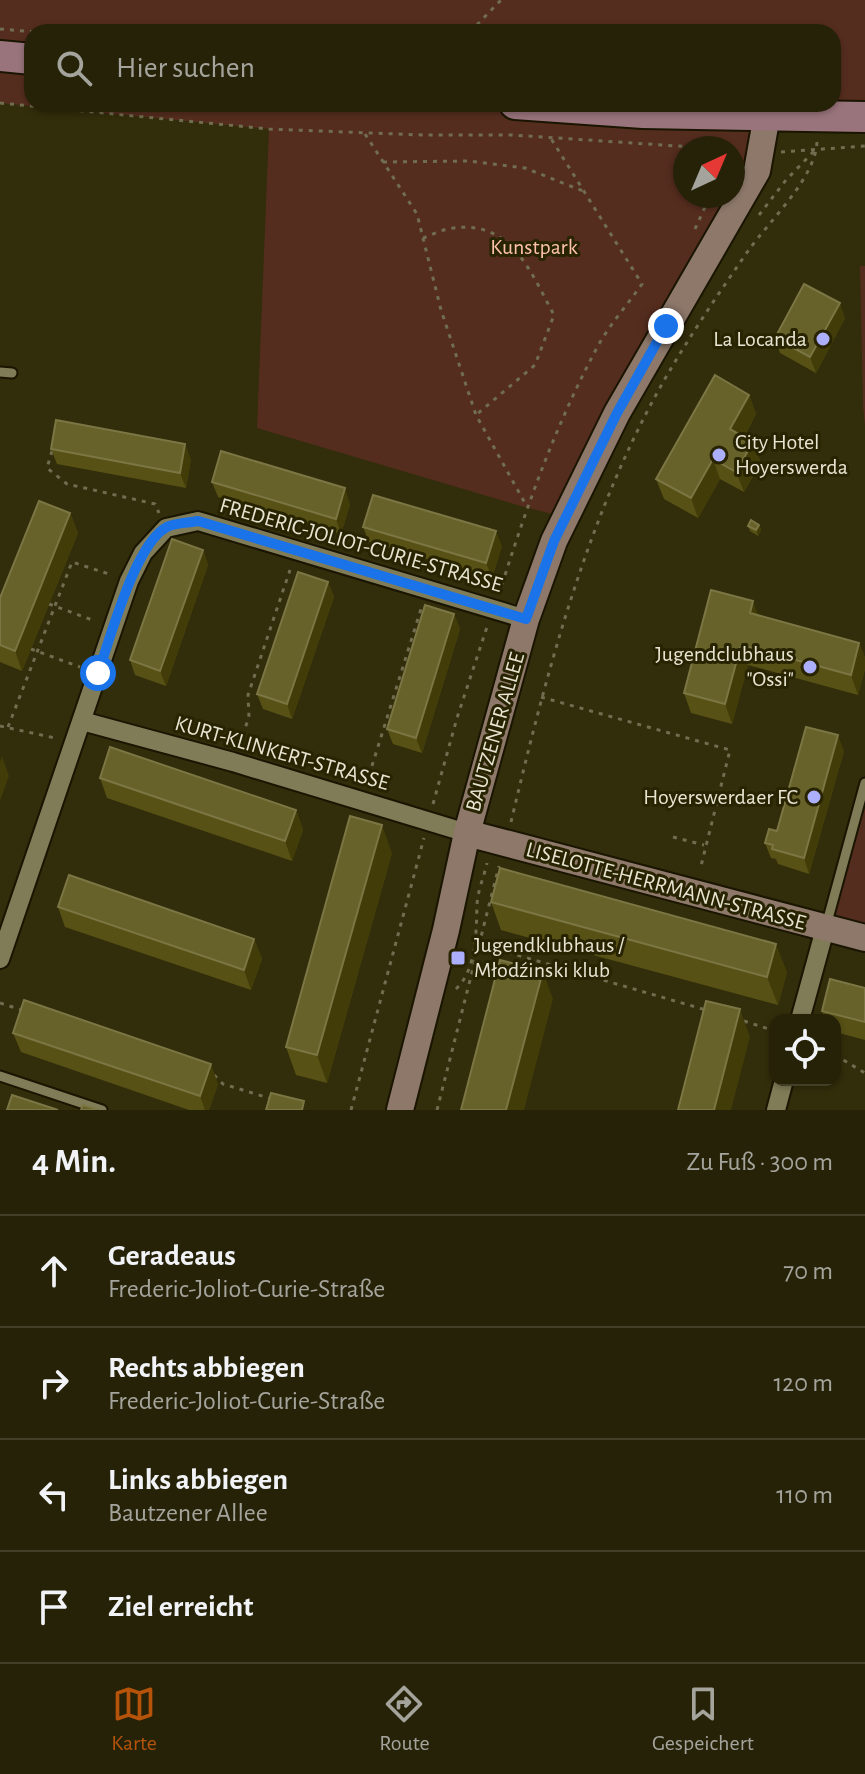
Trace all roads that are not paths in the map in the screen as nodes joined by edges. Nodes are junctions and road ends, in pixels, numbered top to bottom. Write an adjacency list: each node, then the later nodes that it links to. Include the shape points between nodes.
1 (0, 56): 2 (main road)
2 (24, 58)
3 (629, 112): 4 (main road)
4 (767, 115): 5 (main road); 8 (street, BAUTZENER ALLEE, via 757,171 617,413 554,541)
5 (865, 117)
6 (0, 372): 7 (lane)
7 (12, 373)
8 (526, 619): 9 (street, FREDERIC-JOLIOT-CURIE-STRASSE, via 198,521 166,528 143,553 129,581); 11 (street, BAUTZENER ALLEE)
9 (82, 721): 11 (street, KURT-KLINKERT-STRASSE); 14 (street)
10 (865, 783): 12 (lane)
11 (488, 839): 12 (street, LISELOTTE-HERRMANN-STRASSE); 19 (street, BAUTZENER ALLEE, via 446,930)
12 (825, 929): 13 (street, LISELOTTE-HERRMANN-STRASSE); 15 (street)
13 (865, 938)
14 (0, 959)
15 (802, 1014)
16 (0, 1076): 18 (lane)
17 (782, 1086): 20 (street)
18 (102, 1110)
19 (400, 1110)
20 (776, 1110)

